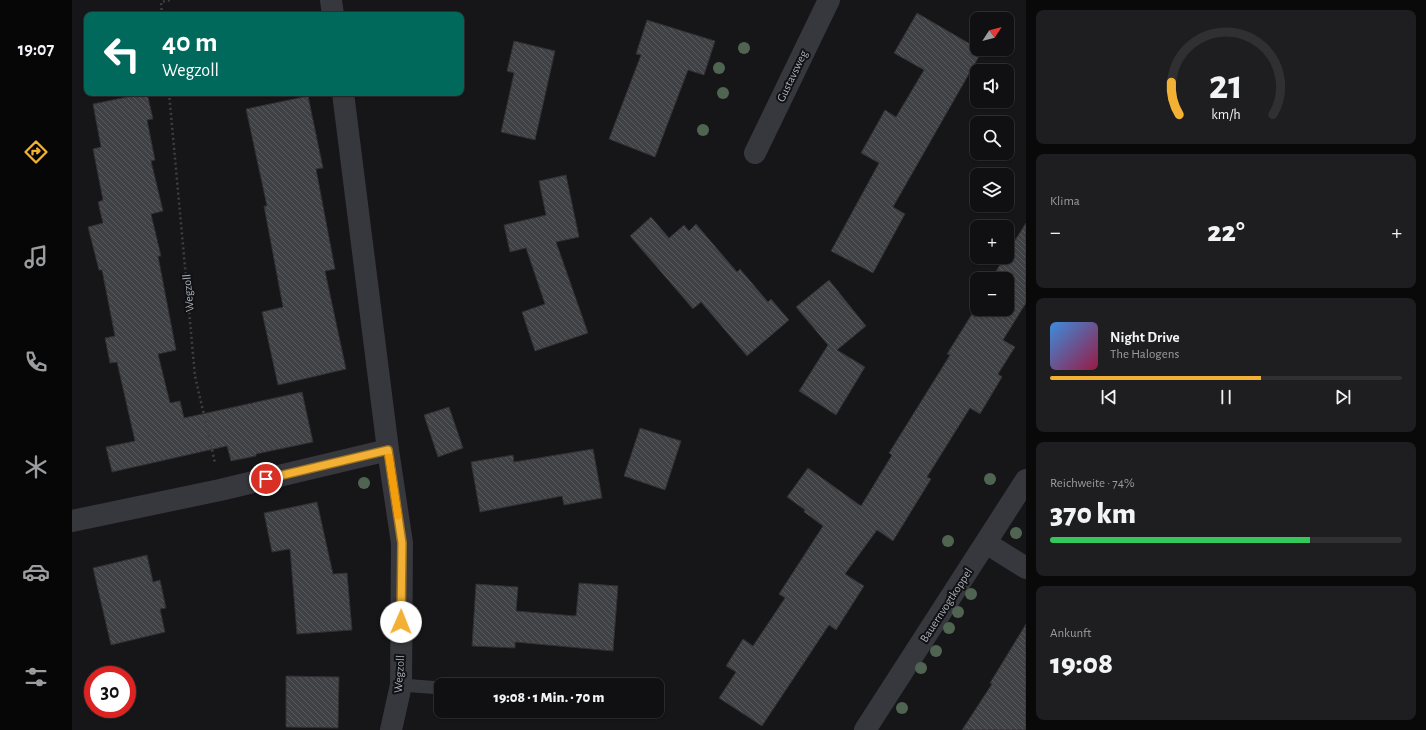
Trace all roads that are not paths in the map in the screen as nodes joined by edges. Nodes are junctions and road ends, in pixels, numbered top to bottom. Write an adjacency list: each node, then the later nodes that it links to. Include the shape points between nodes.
1 (331, 0): 3 (street)
2 (829, 0): 5 (street, Gustavsweg)
3 (333, 12)
4 (343, 96): 6 (street, Wegzoll)
5 (755, 153)
6 (388, 450): 8 (street, via 220,490); 11 (street, Wegzoll, via 402,543)
7 (1026, 480): 9 (street, Bauernvogtkoppel)
8 (72, 521)
9 (986, 542): 10 (street); 14 (street, Bauernvogtkoppel)
10 (1026, 568)
11 (401, 685): 12 (lane); 13 (street, Wegzoll)
12 (434, 687)
13 (391, 730)
14 (866, 730)

